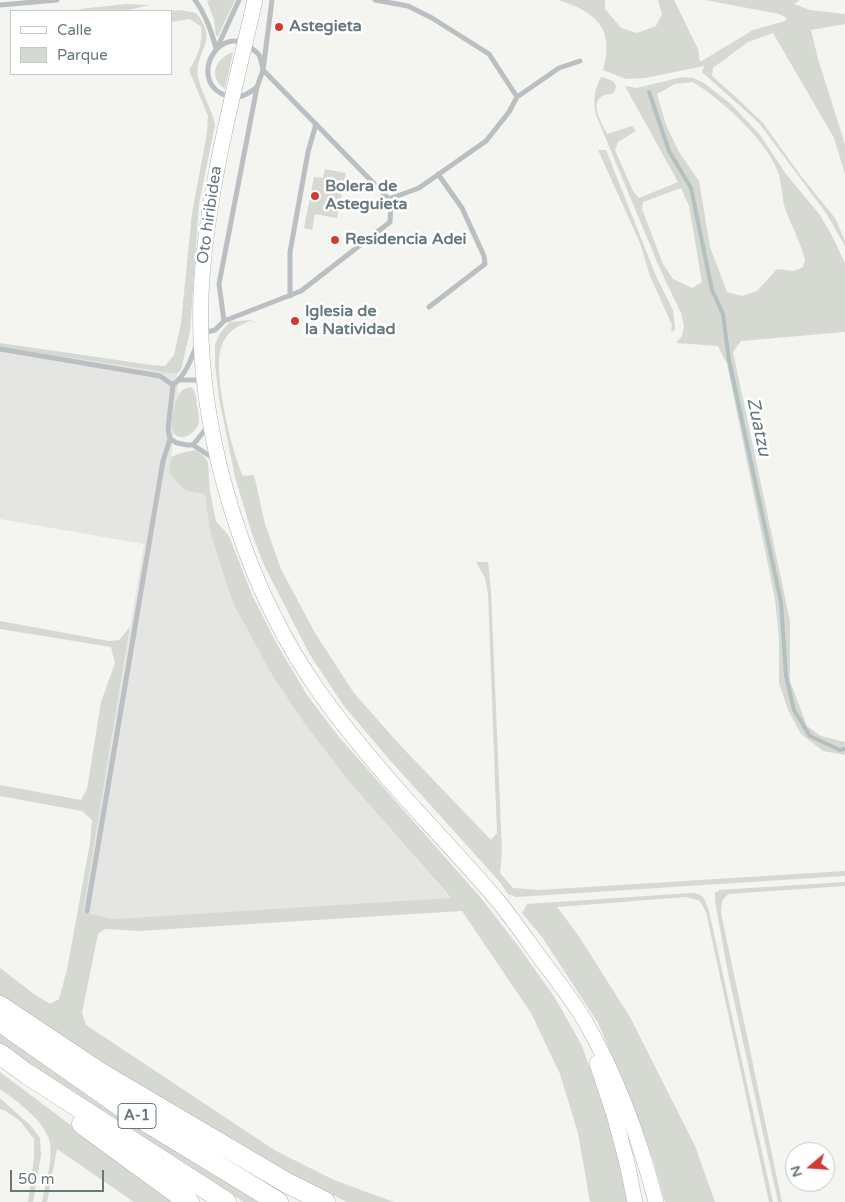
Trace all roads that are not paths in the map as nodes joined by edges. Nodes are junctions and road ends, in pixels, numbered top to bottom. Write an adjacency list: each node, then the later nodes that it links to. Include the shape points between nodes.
1 (57, 0): 7 (street)
2 (195, 0): 9 (street, via 210,27)
3 (239, 0): 9 (street)
4 (255, 0): 8 (street, Oto hiribidea)
5 (272, 0): 11 (street, Oto hiribidea)
6 (374, 0): 13 (street, via 408,6 489,54)
7 (0, 5)
8 (245, 43): 9 (street, via 230,42); 11 (street, via 258,54); 14 (street, Oto hiribidea)
9 (216, 49): 14 (street, via 209,59 207,72 211,84)
10 (580, 62): 13 (street, via 558,68)
11 (263, 70): 12 (street, Oto hiribidea); 15 (street)
12 (257, 87): 14 (street, via 246,96); 20 (street, Oto hiribidea, via 219,284)
13 (517, 97): 16 (street, via 486,140)
14 (232, 98): 21 (street, Oto hiribidea, via 211,200 202,277)
15 (316, 124): 17 (street); 18 (street, via 290,252)
16 (438, 174): 17 (street, via 419,188); 19 (street, via 462,208 485,264)
17 (389, 198): 18 (street, via 390,222 301,291)
18 (290, 296): 20 (street)
19 (430, 307)
20 (224, 321): 21 (street, via 214,330)
21 (202, 333): 23 (street); 24 (street, Oto hiribidea)
22 (0, 349): 25 (street, via 160,376)
23 (180, 380): 24 (street); 25 (street)
24 (205, 380): 26 (street, Oto hiribidea)
25 (173, 385): 27 (street, via 168,429)
26 (211, 422): 28 (street); 29 (street, Oto hiribidea)
27 (170, 439): 28 (street); 30 (street, via 163,461)
28 (193, 445): 29 (street)
29 (219, 462): 31 (street, Oto hiribidea, via 246,553 287,640 310,678 370,758 498,902)
30 (87, 911)
31 (553, 974): 40 (street, via 599,1067); 41 (street, via 584,1019 609,1067 636,1136)
32 (0, 1006): 39 (highway, via 99,1072 287,1183)
33 (0, 1022): 38 (highway, A-1, via 122,1106)
34 (0, 1054): 35 (highway, A-1)
35 (27, 1074): 36 (highway, via 73,1117); 37 (highway, A-1)
36 (189, 1202)
37 (226, 1202)
38 (278, 1202)
39 (326, 1202)
40 (635, 1202)
41 (656, 1202)

